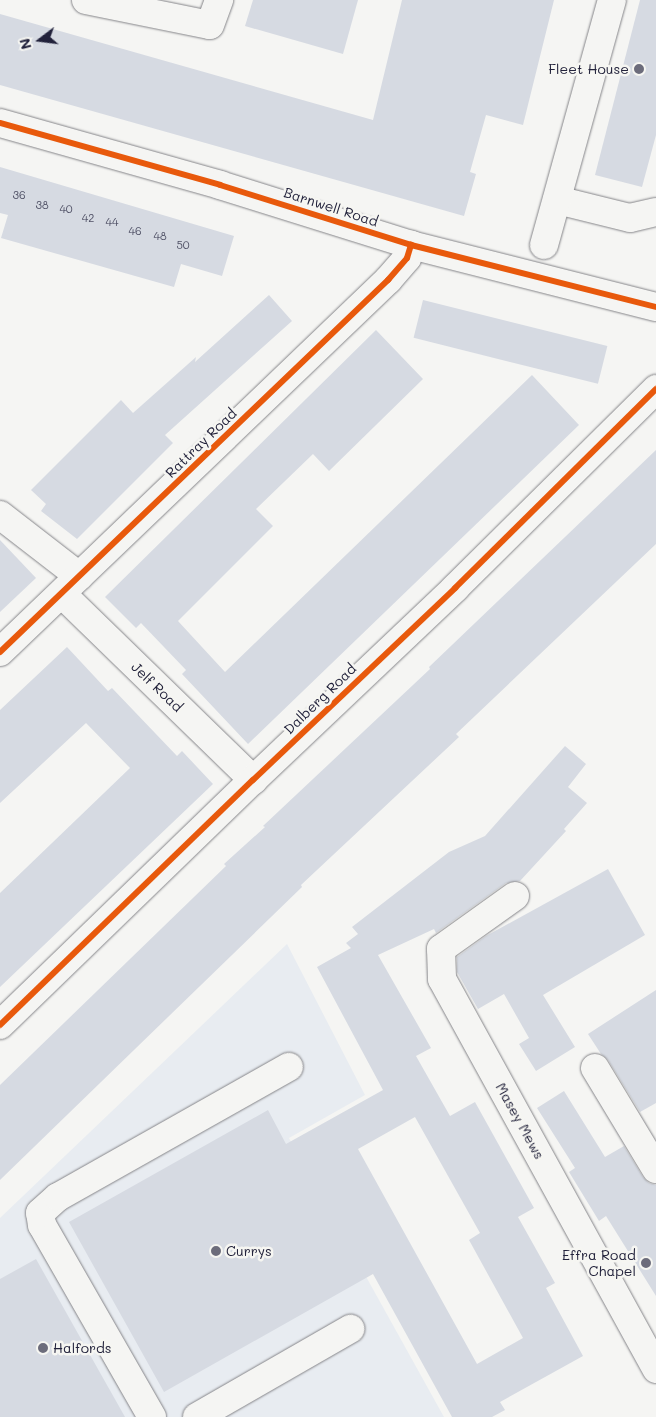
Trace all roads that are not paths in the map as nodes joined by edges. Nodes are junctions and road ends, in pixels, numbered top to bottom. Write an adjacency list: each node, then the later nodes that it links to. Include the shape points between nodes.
1 (86, 0): 2 (street, via 210,26)
2 (219, 0)
3 (612, 0): 5 (street)
4 (0, 123): 7 (street, Barnwell Road, via 220,185)
5 (557, 200): 6 (street, via 630,218); 8 (street)
6 (656, 212)
7 (411, 245): 9 (street, Barnwell Road); 12 (street, Rattray Road, via 407,258 388,280)
8 (544, 246)
9 (656, 307)
10 (656, 390): 14 (street, Dalberg Road, via 462,581)
11 (0, 515): 12 (street, Jelf Road)
12 (70, 585): 13 (street, Rattray Road); 14 (street, Jelf Road)
13 (0, 652)
14 (252, 780): 16 (street, Dalberg Road)
15 (514, 896): 21 (street, Masey Mews, via 441,949 442,979)
16 (0, 1025)
17 (289, 1067): 22 (street, via 58,1197 40,1213 42,1225)
18 (595, 1068): 19 (street)
19 (656, 1169)
20 (350, 1329): 23 (street)
21 (656, 1369)
22 (152, 1417)
23 (197, 1417)

